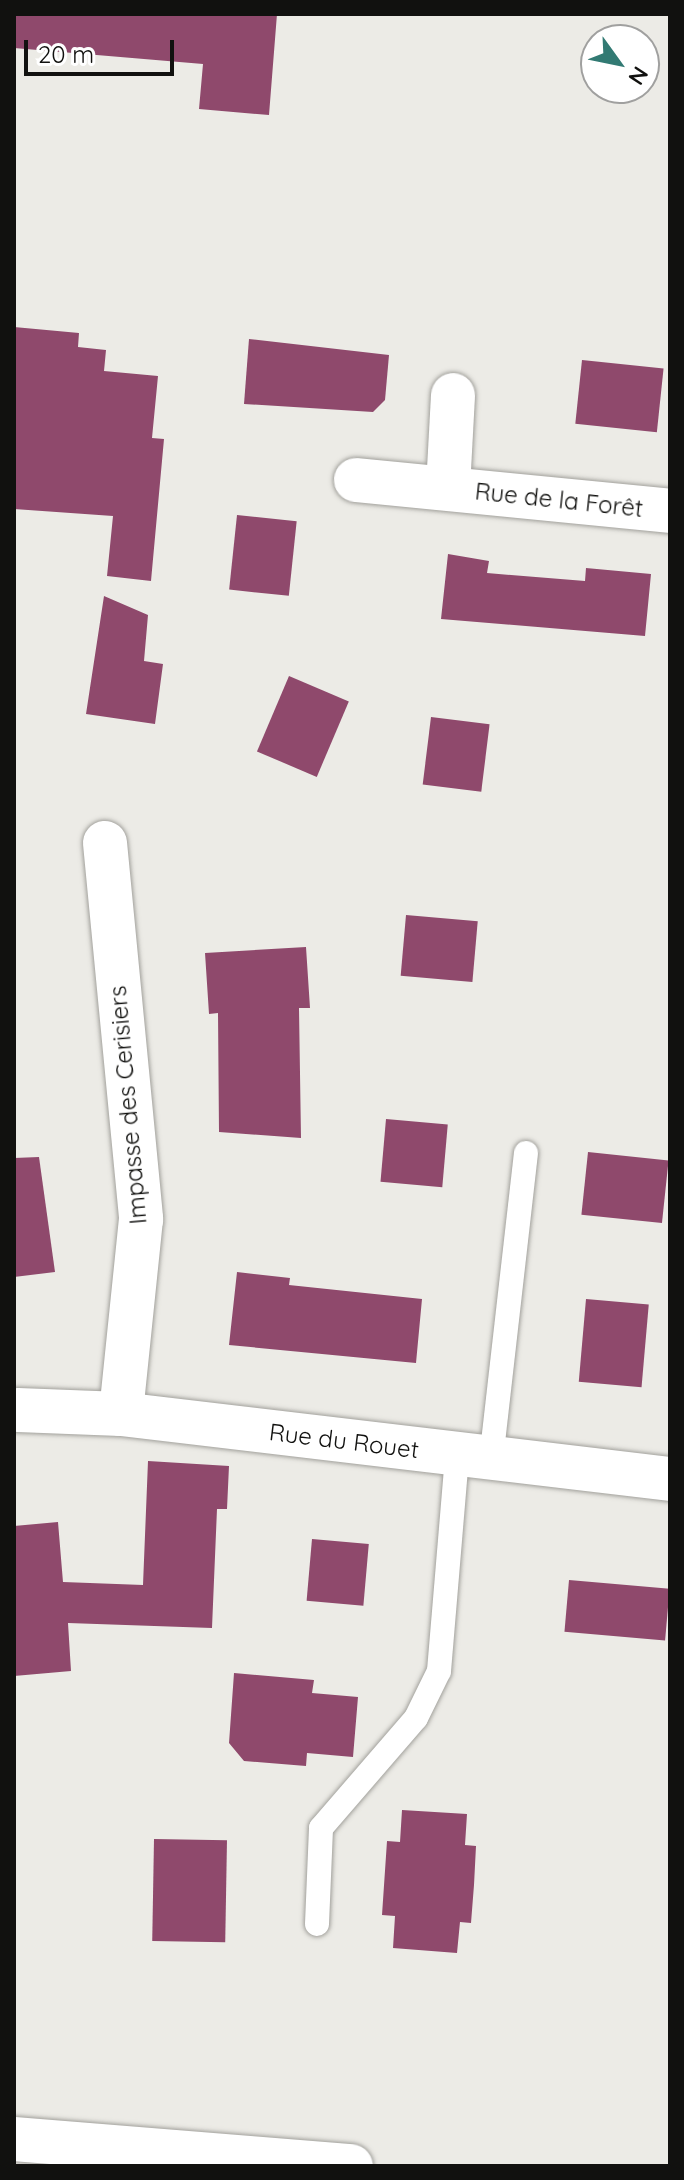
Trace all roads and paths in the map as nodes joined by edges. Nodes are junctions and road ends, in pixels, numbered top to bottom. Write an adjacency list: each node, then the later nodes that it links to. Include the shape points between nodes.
1 (453, 395): 3 (main road, Rue de la Forêt)
2 (356, 480): 3 (main road, Rue de la Forêt)
3 (448, 488): 4 (main road, Rue de la Forêt)
4 (670, 511)
5 (105, 843): 8 (main road, Impasse des Cerisiers, via 141,1219)
6 (526, 1153): 9 (lane)
7 (18, 1410): 8 (main road, Rue du Rouet)
8 (121, 1414): 9 (main road, Rue du Rouet)
9 (474, 1457): 10 (main road, Rue du Rouet); 11 (lane, via 439,1671 416,1718 321,1828)
10 (670, 1479)
11 (317, 1924)
12 (14, 2139): 13 (main road)
13 (351, 2166)

